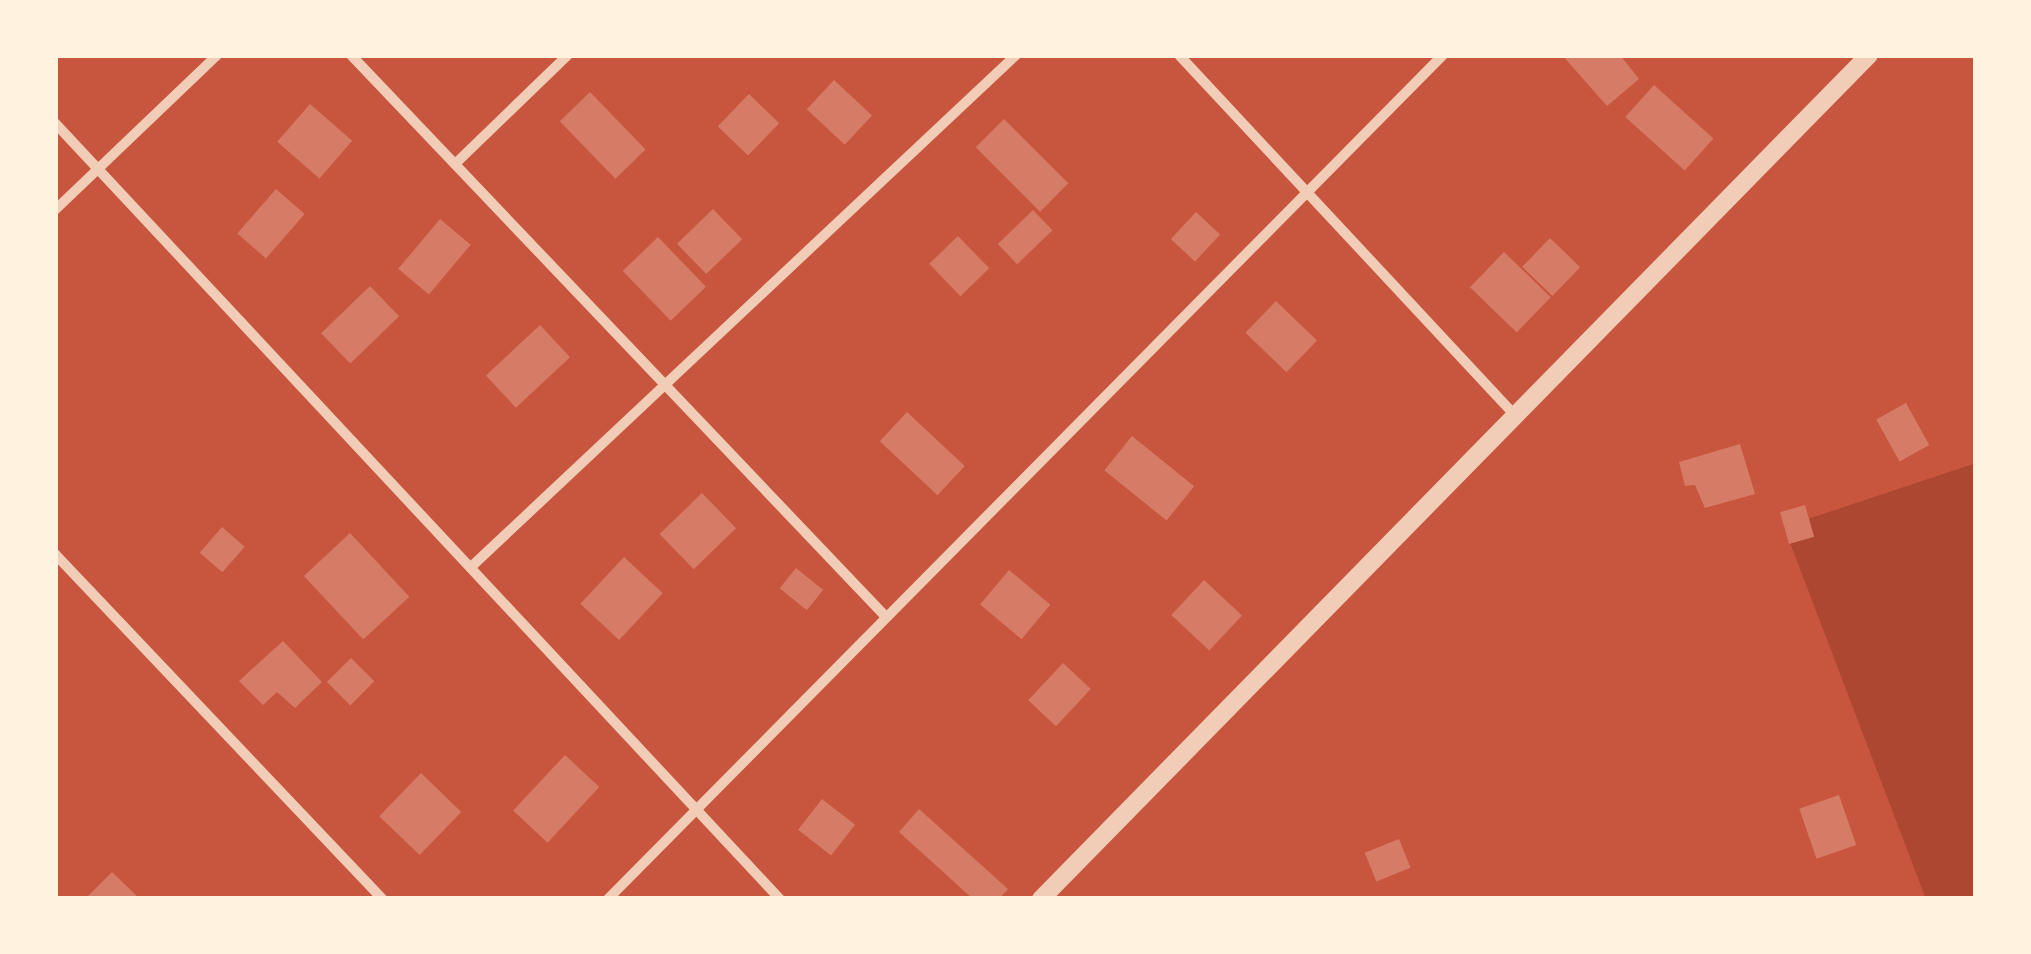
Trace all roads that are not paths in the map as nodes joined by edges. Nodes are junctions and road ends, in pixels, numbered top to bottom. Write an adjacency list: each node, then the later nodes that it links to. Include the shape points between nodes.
1 (217, 55): 10 (street)
2 (352, 55): 9 (street)
3 (568, 55): 9 (street)
4 (1016, 55): 13 (street)
5 (1178, 55): 11 (street)
6 (1443, 55): 11 (street)
7 (1869, 55): 14 (street)
8 (55, 123): 10 (street)
9 (456, 164): 13 (street)
10 (97, 168): 12 (street); 16 (street)
11 (1306, 194): 14 (street); 17 (street)
12 (55, 210)
13 (665, 385): 16 (street); 17 (street)
14 (1515, 415): 22 (street)
15 (55, 554): 19 (street)
16 (471, 567): 18 (street)
17 (886, 618): 18 (street)
18 (697, 808): 20 (street); 21 (street)
19 (382, 899)
20 (608, 899)
21 (780, 899)
22 (1041, 899)

